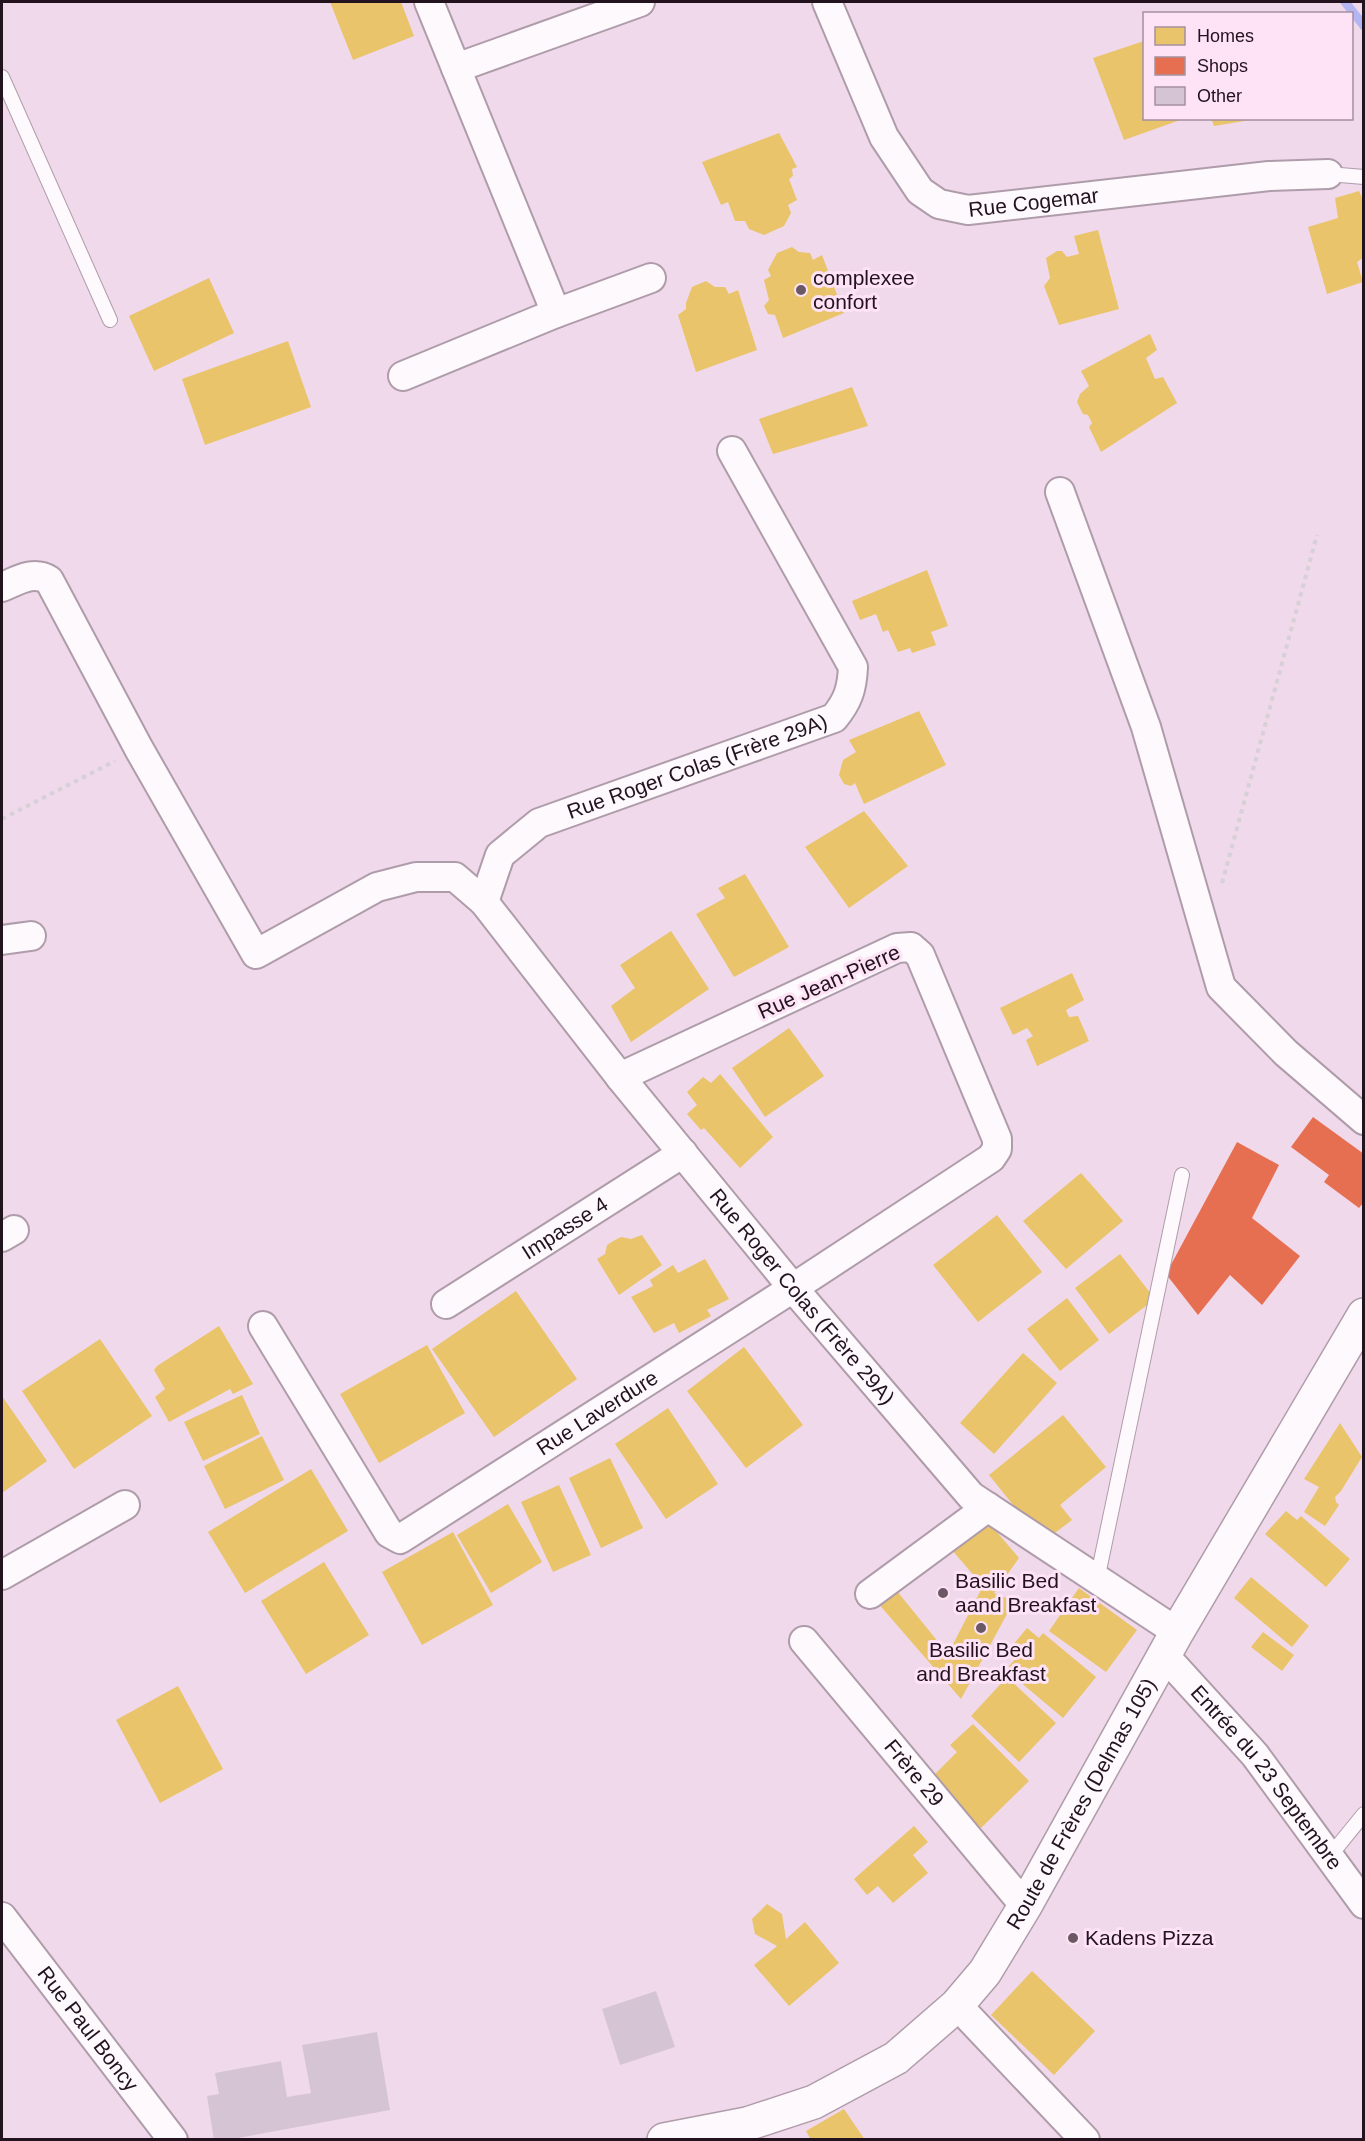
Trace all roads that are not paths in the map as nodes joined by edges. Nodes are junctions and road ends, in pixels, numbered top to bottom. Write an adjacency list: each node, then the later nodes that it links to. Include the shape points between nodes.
1 (429, 2): 4 (street)
2 (640, 2): 4 (street)
3 (827, 2): 6 (street, Rue Cogemar, via 884,137 920,191 939,204 968,210 1269,176)
4 (456, 68): 9 (street)
5 (2, 77): 10 (lane)
6 (1328, 174): 7 (lane, Rue Cogemar)
7 (1364, 177)
8 (651, 278): 9 (street)
9 (556, 313): 11 (street)
10 (110, 320)
11 (403, 376)
12 (732, 451): 15 (street, Rue Roger Colas (Frère 29A), via 853,667 846,703 834,718 538,823 500,855)
13 (1060, 492): 19 (street, via 1146,727 1221,987 1286,1053)
14 (2, 587): 15 (street, Rue Roger Colas (Frère 29A), via 32,575 49,580 139,749 256,954 377,887 416,877 455,877)
15 (483, 902): 18 (street, Rue Roger Colas (Frère 29A))
16 (31, 936): 17 (street)
17 (2, 940)
18 (621, 1077): 20 (street, Rue Jean-Pierre, via 897,948 911,947 920,955); 21 (street, Rue Roger Colas (Frère 29A))
19 (1364, 1119)
20 (997, 1139): 23 (street, Rue Laverdure, via 997,1149 991,1158)
21 (683, 1153): 23 (street, Rue Roger Colas (Frère 29A)); 24 (street, Impasse 4)
22 (1182, 1175): 30 (lane)
23 (793, 1288): 26 (street, Rue Laverdure, via 400,1539 389,1533); 28 (street, Rue Roger Colas (Frère 29A), via 971,1496)
24 (446, 1304)
25 (1364, 1315): 33 (main road, Route de Frères (Delmas 105))
26 (263, 1326)
27 (125, 1505): 29 (street)
28 (988, 1507): 30 (street, Rue Roger Colas (Frère 29A)); 31 (street)
29 (2, 1575)
30 (1097, 1580): 33 (street, Rue Roger Colas (Frère 29A))
31 (870, 1594)
32 (804, 1641): 37 (street, Frère 29)
33 (1171, 1644): 35 (street, Entrée du 23 Septembre); 37 (main road, Route de Frères (Delmas 105))
34 (1364, 1814): 35 (lane)
35 (1329, 1857): 36 (street, Entrée du 23 Septembre)
36 (1364, 1904)
37 (1025, 1906): 39 (main road, Route de Frères (Delmas 105), via 985,1972)
38 (2, 1917): 40 (street, Rue Paul Boncy)
39 (957, 2005): 41 (main road, Route de Frères (Delmas 105), via 896,2058 814,2102 747,2124); 42 (street)
40 (173, 2139)
41 (664, 2139)
42 (1085, 2139)

